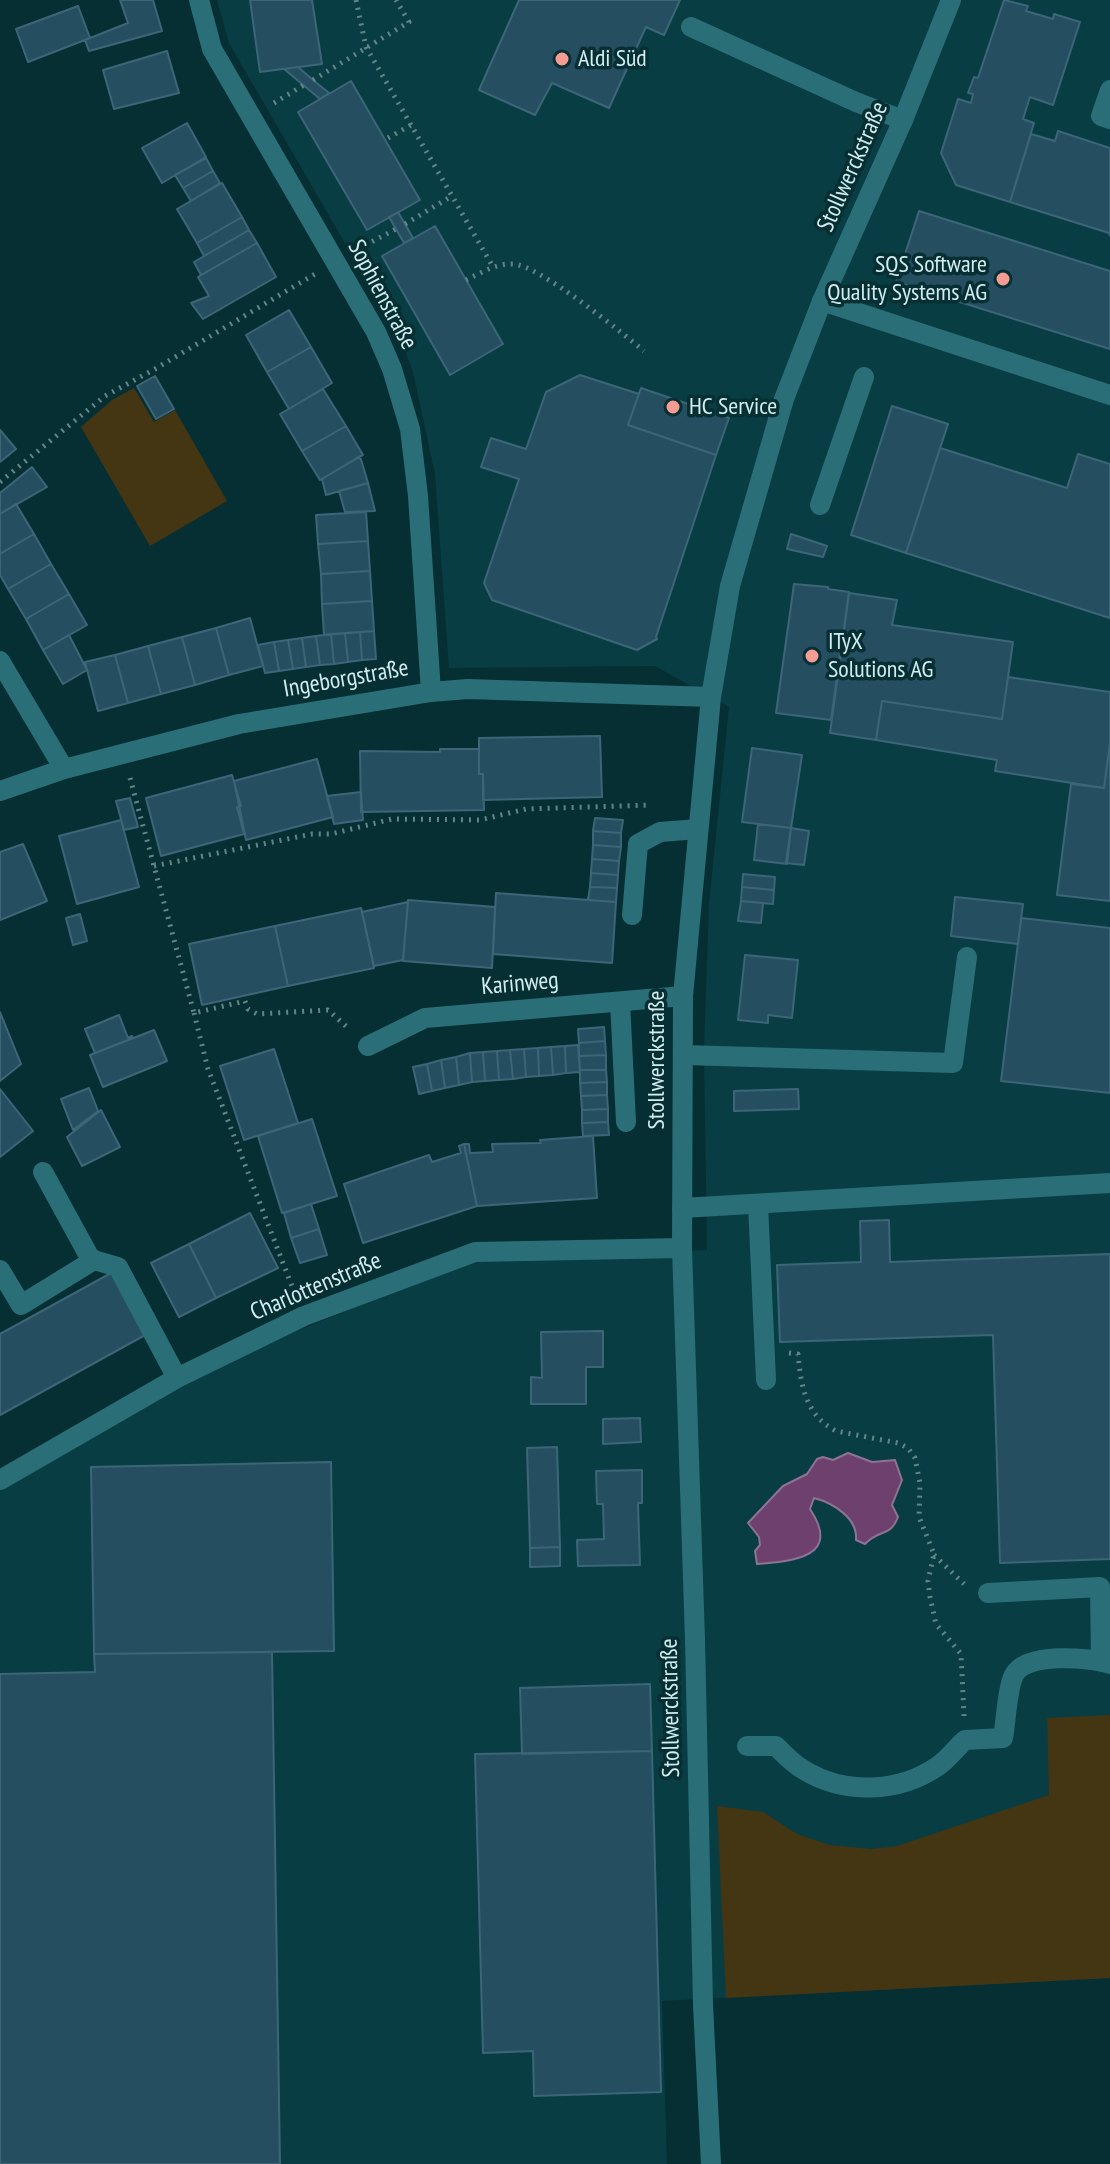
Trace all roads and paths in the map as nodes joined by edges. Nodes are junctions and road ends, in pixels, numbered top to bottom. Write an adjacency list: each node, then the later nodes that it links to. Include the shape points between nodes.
1 (199, 0): 10 (street, Sophienstraße, via 212,49)
2 (356, 0): 6 (path)
3 (396, 0): 6 (path, via 409,22)
4 (951, 0): 12 (street, Stollwerckstraße)
5 (691, 27): 12 (street)
6 (366, 47): 7 (path); 13 (path)
7 (313, 80)
8 (304, 85): 10 (path)
9 (1110, 90): 11 (street, via 1101,116)
10 (251, 117): 18 (street, Sophienstraße)
11 (1110, 119)
12 (903, 120): 21 (street, Stollwerckstraße)
13 (411, 125): 14 (path); 15 (path)
14 (388, 138)
15 (452, 196): 16 (path); 19 (path)
16 (405, 224)
17 (396, 229): 18 (path)
18 (335, 262): 25 (path, via 105,396); 28 (street, Sophienstraße, via 376,332 410,429)
19 (493, 267): 20 (path); 22 (path, via 516,264 540,275)
20 (466, 280)
21 (822, 301): 24 (street); 29 (street, Stollwerckstraße, via 784,399 730,586)
22 (644, 351)
23 (864, 377): 26 (street)
24 (1110, 395)
25 (0, 482)
26 (820, 505)
27 (0, 661): 31 (street)
28 (431, 692): 29 (street, Ingeborgstraße); 30 (street, Ingeborgstraße, via 239,724)
29 (711, 697): 33 (street, Stollwerckstraße)
30 (123, 754): 31 (street, Ingeborgstraße); 34 (path)
31 (64, 769): 32 (street, Ingeborgstraße)
32 (0, 791)
33 (698, 819): 34 (path, via 675,805 616,805 526,809 480,820 392,819); 35 (street, via 638,844); 37 (street, Stollwerckstraße)
34 (154, 866): 40 (path)
35 (632, 915)
36 (967, 957): 42 (street, via 953,1063)
37 (683, 996): 38 (street, Karinweg); 42 (street, Stollwerckstraße)
38 (620, 1002): 41 (street, Karinweg, via 425,1018); 43 (street)
39 (328, 1010): 40 (path, via 257,1014 245,1001)
40 (194, 1013): 51 (path, via 208,1069)
41 (368, 1046)
42 (684, 1055): 47 (street, Stollwerckstraße)
43 (626, 1122)
44 (43, 1172): 49 (street)
45 (1110, 1183): 46 (street)
46 (758, 1204): 47 (street); 52 (street)
47 (682, 1208): 48 (street, Stollwerckstraße)
48 (682, 1248): 51 (street, Charlottenstraße, via 475,1252); 61 (street, Stollwerckstraße)
49 (94, 1260): 50 (street, via 21,1305); 53 (street, via 118,1267)
50 (0, 1270)
51 (304, 1316): 53 (street, Charlottenstraße)
52 (765, 1353): 54 (street); 56 (path, via 798,1354 801,1388 827,1426 908,1448 919,1470 919,1517)
53 (177, 1378): 55 (street, Charlottenstraße)
54 (766, 1380)
55 (0, 1480)
56 (934, 1554): 57 (path, via 968,1587); 59 (path, via 930,1597 936,1624 961,1654)
57 (988, 1593): 58 (street, via 1100,1587)
58 (1106, 1662): 59 (street, via 1026,1662 1014,1675 1003,1738)
59 (965, 1740): 60 (street, via 939,1765 907,1782 871,1789 836,1785 803,1770 776,1746)
60 (747, 1746)
61 (711, 2164)

